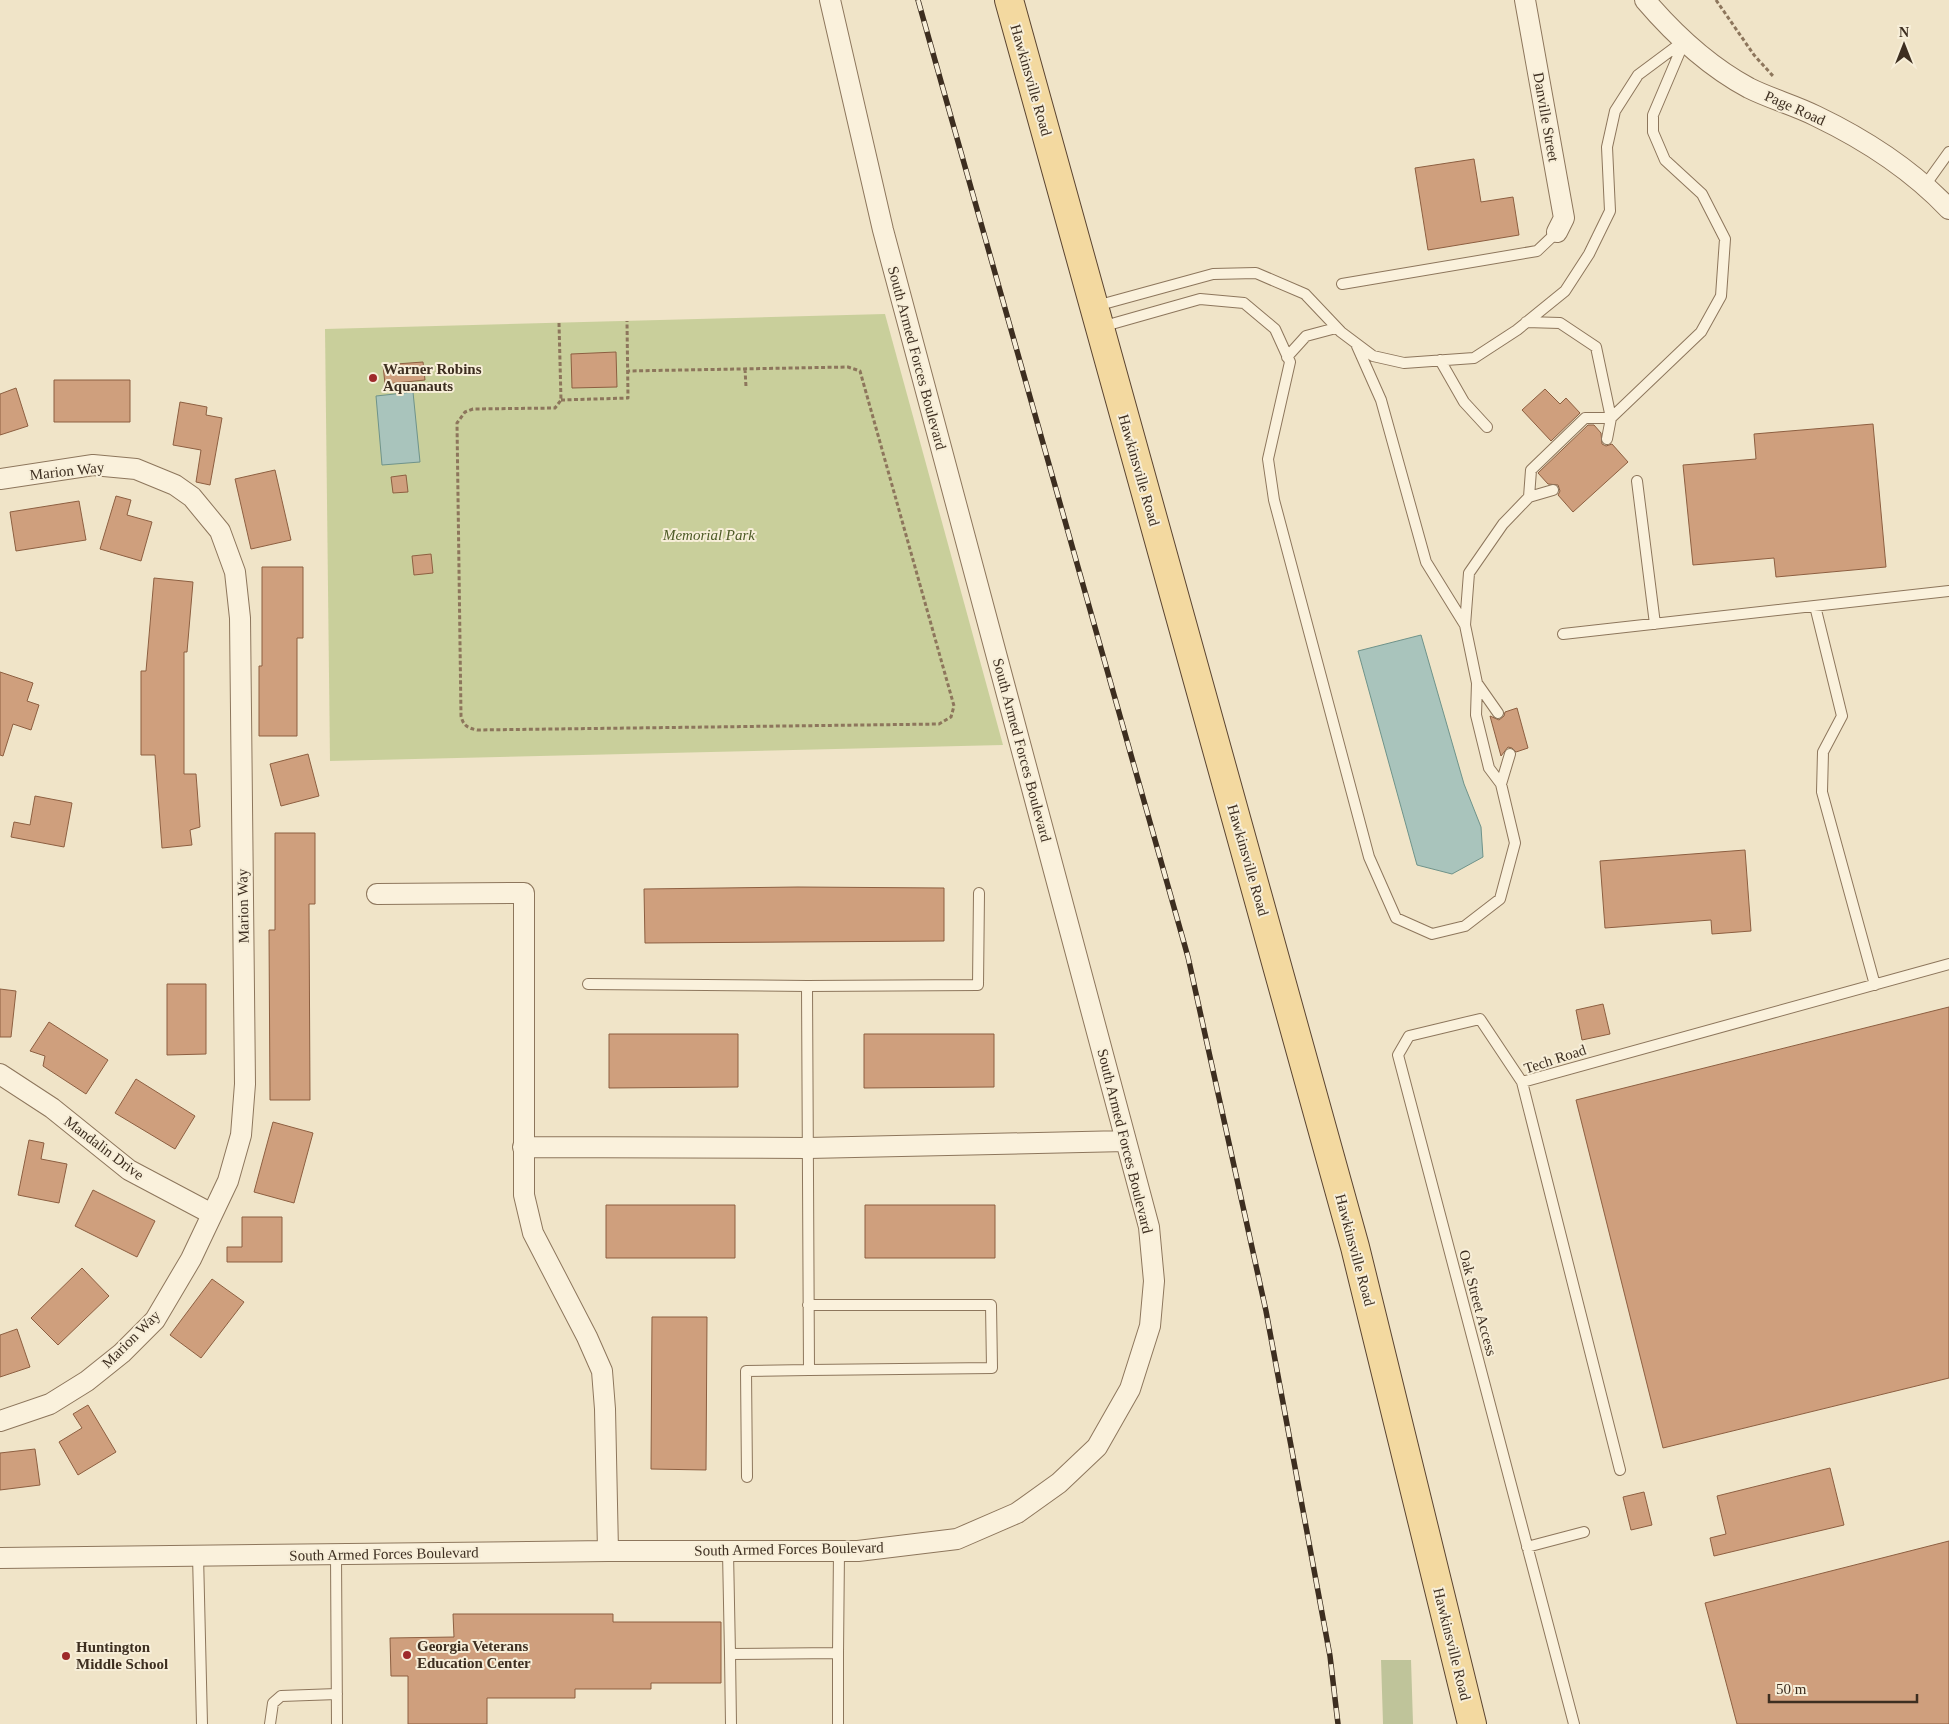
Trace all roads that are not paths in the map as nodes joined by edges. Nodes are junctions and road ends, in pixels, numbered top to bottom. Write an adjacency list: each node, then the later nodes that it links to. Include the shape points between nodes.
1 (830, 0): 41 (street, South Armed Forces Boulevard, via 882,230)
2 (1009, 0): 11 (main road, Hawkinsville Road)
3 (1525, 0): 9 (street, Danville Street, via 1564,218)
4 (1645, 0): 5 (street, Page Road)
5 (1685, 40): 7 (street, Page Road, via 1750,88 1817,116 1882,152); 12 (lane, via 1638,75 1615,112 1607,147 1610,211 1589,254 1565,291); 17 (lane, via 1653,115 1653,132 1665,160 1702,194 1725,239 1721,296 1701,332)
6 (1949, 152): 7 (lane)
7 (1926, 184): 8 (street, Page Road)
8 (1949, 210)
9 (1557, 232): 10 (lane, via 1537,250)
10 (1342, 284)
11 (1097, 317): 13 (lane, via 1213,274 1256,273 1305,294); 15 (lane, via 1200,299 1244,303 1275,329); 66 (main road, Hawkinsville Road, via 1356,1247)
12 (1526, 322): 16 (lane, via 1474,358); 17 (lane, via 1560,323 1596,347)
13 (1336, 328): 14 (lane); 15 (lane, via 1306,336)
14 (1356, 344): 16 (lane, via 1373,356 1404,363); 27 (lane, via 1381,400 1426,562)
15 (1287, 357): 32 (lane, via 1290,362 1268,459 1274,500 1369,857 1396,918 1432,934 1465,926 1500,899 1515,843)
16 (1440, 360): 18 (lane, via 1464,402)
17 (1611, 418): 19 (lane); 23 (lane, via 1585,418 1531,470)
18 (1487, 427)
19 (1607, 439)
20 (0, 479): 44 (street, Marion Way, via 93,465 136,469 156,475 192,497 207,512 220,530 236,572 241,665 245,1084 236,1159)
21 (1637, 481): 26 (lane)
22 (1553, 490): 23 (lane)
23 (1529, 497): 27 (lane, via 1503,524 1469,573)
24 (1949, 591): 25 (lane)
25 (1814, 606): 26 (lane); 37 (lane, via 1842,716 1823,752 1822,792)
26 (1655, 624): 28 (lane)
27 (1464, 625): 29 (lane)
28 (1563, 634)
29 (1477, 683): 30 (lane); 32 (lane, via 1476,715 1489,768)
30 (1498, 713)
31 (1510, 754): 32 (lane)
32 (1501, 784)
33 (979, 893): 38 (lane, via 978,985)
34 (377, 894): 42 (street, via 524,893)
35 (1949, 964): 37 (lane, Tech Road)
36 (588, 984): 38 (lane)
37 (1875, 985): 40 (lane, Tech Road)
38 (808, 986): 43 (lane)
39 (0, 1074): 44 (street, Mandalin Drive, via 52,1108 129,1170)
40 (1522, 1082): 48 (lane, Tech Road); 51 (lane, Oak Street Access, via 1480,1019 1409,1036 1398,1055)
41 (1126, 1141): 43 (street); 53 (street, South Armed Forces Boulevard, via 1149,1227 1154,1281 1151,1317 1130,1389 1097,1447 1059,1483 1017,1512 957,1539)
42 (523, 1147): 43 (street); 52 (street, via 524,1195 533,1232 602,1370)
43 (808, 1148): 45 (lane)
44 (212, 1214): 47 (street, Marion Way, via 181,1279 155,1320 122,1353 69,1393 29,1412)
45 (808, 1305): 46 (lane); 46 (lane, via 990,1305 992,1368)
46 (809, 1370): 49 (lane, via 746,1370)
47 (0, 1421)
48 (1620, 1470)
49 (747, 1477)
50 (1584, 1532): 51 (lane)
51 (1527, 1547): 67 (lane, Oak Street Access)
52 (608, 1551): 54 (street, South Armed Forces Boulevard); 55 (street, South Armed Forces Boulevard)
53 (839, 1551): 54 (street, South Armed Forces Boulevard); 58 (lane)
54 (728, 1552): 59 (lane)
55 (336, 1554): 56 (street, South Armed Forces Boulevard); 60 (lane)
56 (198, 1555): 57 (street, South Armed Forces Boulevard); 61 (lane)
57 (0, 1558)
58 (838, 1653): 59 (lane); 65 (lane)
59 (730, 1654): 64 (lane)
60 (337, 1694): 62 (lane, via 281,1696 273,1703); 63 (lane)
61 (202, 1724)
62 (270, 1724)
63 (337, 1724)
64 (731, 1724)
65 (838, 1724)
66 (1472, 1724)
67 (1574, 1724)

